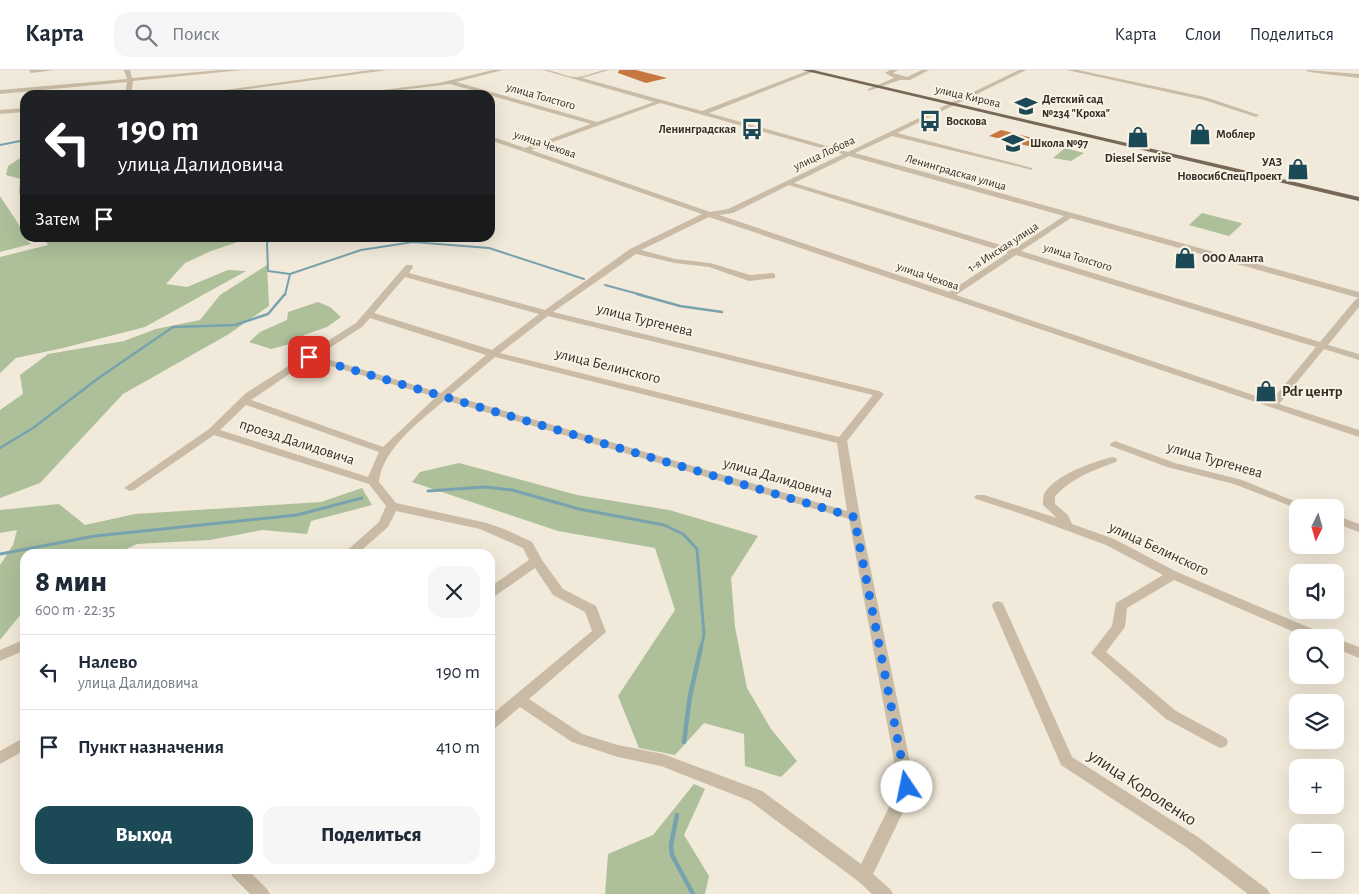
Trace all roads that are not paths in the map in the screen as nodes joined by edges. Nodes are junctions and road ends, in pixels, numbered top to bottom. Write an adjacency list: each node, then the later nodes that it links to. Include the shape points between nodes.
1 (51, 70): 14 (street)
2 (127, 70): 19 (street)
3 (240, 70): 19 (street)
4 (384, 70): 18 (street)
5 (500, 70): 20 (street)
6 (546, 70): 16 (street, Ленинградская улица)
7 (606, 70): 16 (street)
8 (810, 70): 21 (main road, улица Кирова); 36 (street)
9 (895, 70): 17 (street, via 888,73)
10 (926, 70): 17 (street, via 908,79)
11 (1023, 70): 33 (street, улица Лобова)
12 (1070, 70): 37 (street, via 1205,99)
13 (1309, 70): 15 (street)
14 (31, 72)
15 (1359, 76)
16 (577, 78): 32 (street, Ленинградская улица)
17 (899, 78): 21 (street)
18 (358, 79): 25 (street, via 309,78); 26 (street)
19 (130, 81): 23 (street); 24 (street)
20 (450, 82): 27 (street); 28 (street, улица Толстого)
21 (878, 87): 29 (street); 33 (main road, улица Кирова)
22 (20, 90): 30 (street)
23 (24, 90)
24 (129, 90)
25 (226, 90)
26 (370, 90)
27 (409, 90)
28 (478, 90)
29 (870, 90)
30 (0, 92)
31 (495, 95): 38 (street, улица Толстого)
32 (660, 102): 36 (street, Ленинградская улица); 38 (street)
33 (952, 104): 39 (street, улица Лобова); 45 (main road, улица Кирова)
34 (20, 110): 35 (street)
35 (0, 112)
36 (701, 114): 42 (street, Ленинградская улица)
37 (1256, 115)
38 (597, 124): 41 (street)
39 (892, 134): 42 (street, улица Лобова); 43 (street)
40 (495, 140): 41 (street, улица Чехова)
41 (525, 150): 46 (street, улица Чехова)
42 (851, 154): 44 (street, улица Лобова); 47 (street, Ленинградская улица)
43 (1030, 169)
44 (788, 183): 46 (street, улица Лобова, via 730,211); 49 (street, улица Толстого)
45 (1359, 199)
46 (709, 214): 48 (street, улица Лобова); 52 (street, улица Чехова)
47 (1069, 216): 49 (street, 1-я Инская улица); 51 (street, Ленинградская улица)
48 (633, 251): 50 (street, via 710,265 749,278); 54 (street, улица Лобова)
49 (1016, 252): 52 (street, 1-я Инская улица); 56 (street, улица Толстого)
50 (772, 276)
51 (1359, 295)
52 (949, 296): 62 (street, улица Чехова)
53 (1359, 301): 56 (street)
54 (546, 313): 55 (street, улица Тургенева, via 407,270); 57 (street, улица Лобова); 65 (street, улица Тургенева, via 879,394)
55 (368, 314): 57 (street, улица Белинского); 58 (street, via 358,325)
56 (1324, 346): 59 (street, улица Толстого); 62 (street)
57 (493, 354): 60 (street, улица Лобова); 65 (street, улица Белинского)
58 (309, 357): 60 (street, улица Далидовича); 61 (street)
59 (1359, 357)
60 (444, 396): 67 (street, улица Лобова); 74 (street, улица Далидовича)
61 (244, 401): 63 (street); 67 (street)
62 (1273, 405): 64 (street, улица Чехова)
63 (213, 431): 69 (street, проезд Далидовича); 70 (street)
64 (1359, 434)
65 (842, 441): 74 (street)
66 (1115, 444): 72 (street, улица Тургенева, via 1171,465 1238,482)
67 (385, 452): 69 (street, улица Лобова)
68 (1112, 460): 76 (street, via 1076,472 1048,495 1049,505 1064,518)
69 (373, 482): 73 (street)
70 (130, 488)
71 (980, 497): 76 (street, улица Белинского)
72 (1289, 502)
73 (392, 506): 78 (street, via 384,524); 79 (street, via 495,530 528,545)
74 (854, 517): 94 (street, via 907,787)
75 (1344, 522): 77 (street)
76 (1067, 526): 80 (street, улица Белинского, via 1110,542)
77 (1359, 528)
78 (355, 549)
79 (536, 561): 81 (street); 88 (street, via 558,592 591,609 599,632)
80 (1173, 575): 83 (street, улица Белинского); 90 (street, via 1121,606 1118,627 1098,653 1171,715)
81 (495, 590)
82 (998, 606): 97 (street, улица Короленко, via 1066,761 1192,842)
83 (1301, 629)
84 (20, 646): 87 (street)
85 (1344, 647): 86 (street)
86 (1359, 653)
87 (0, 656)
88 (520, 700): 89 (street); 94 (street, via 577,738 663,760 756,796)
89 (495, 720)
90 (1221, 742)
91 (20, 746): 92 (street)
92 (0, 758)
93 (241, 874): 95 (street)
94 (864, 876): 96 (street)
95 (261, 894)
96 (884, 894)
97 (1260, 894)

